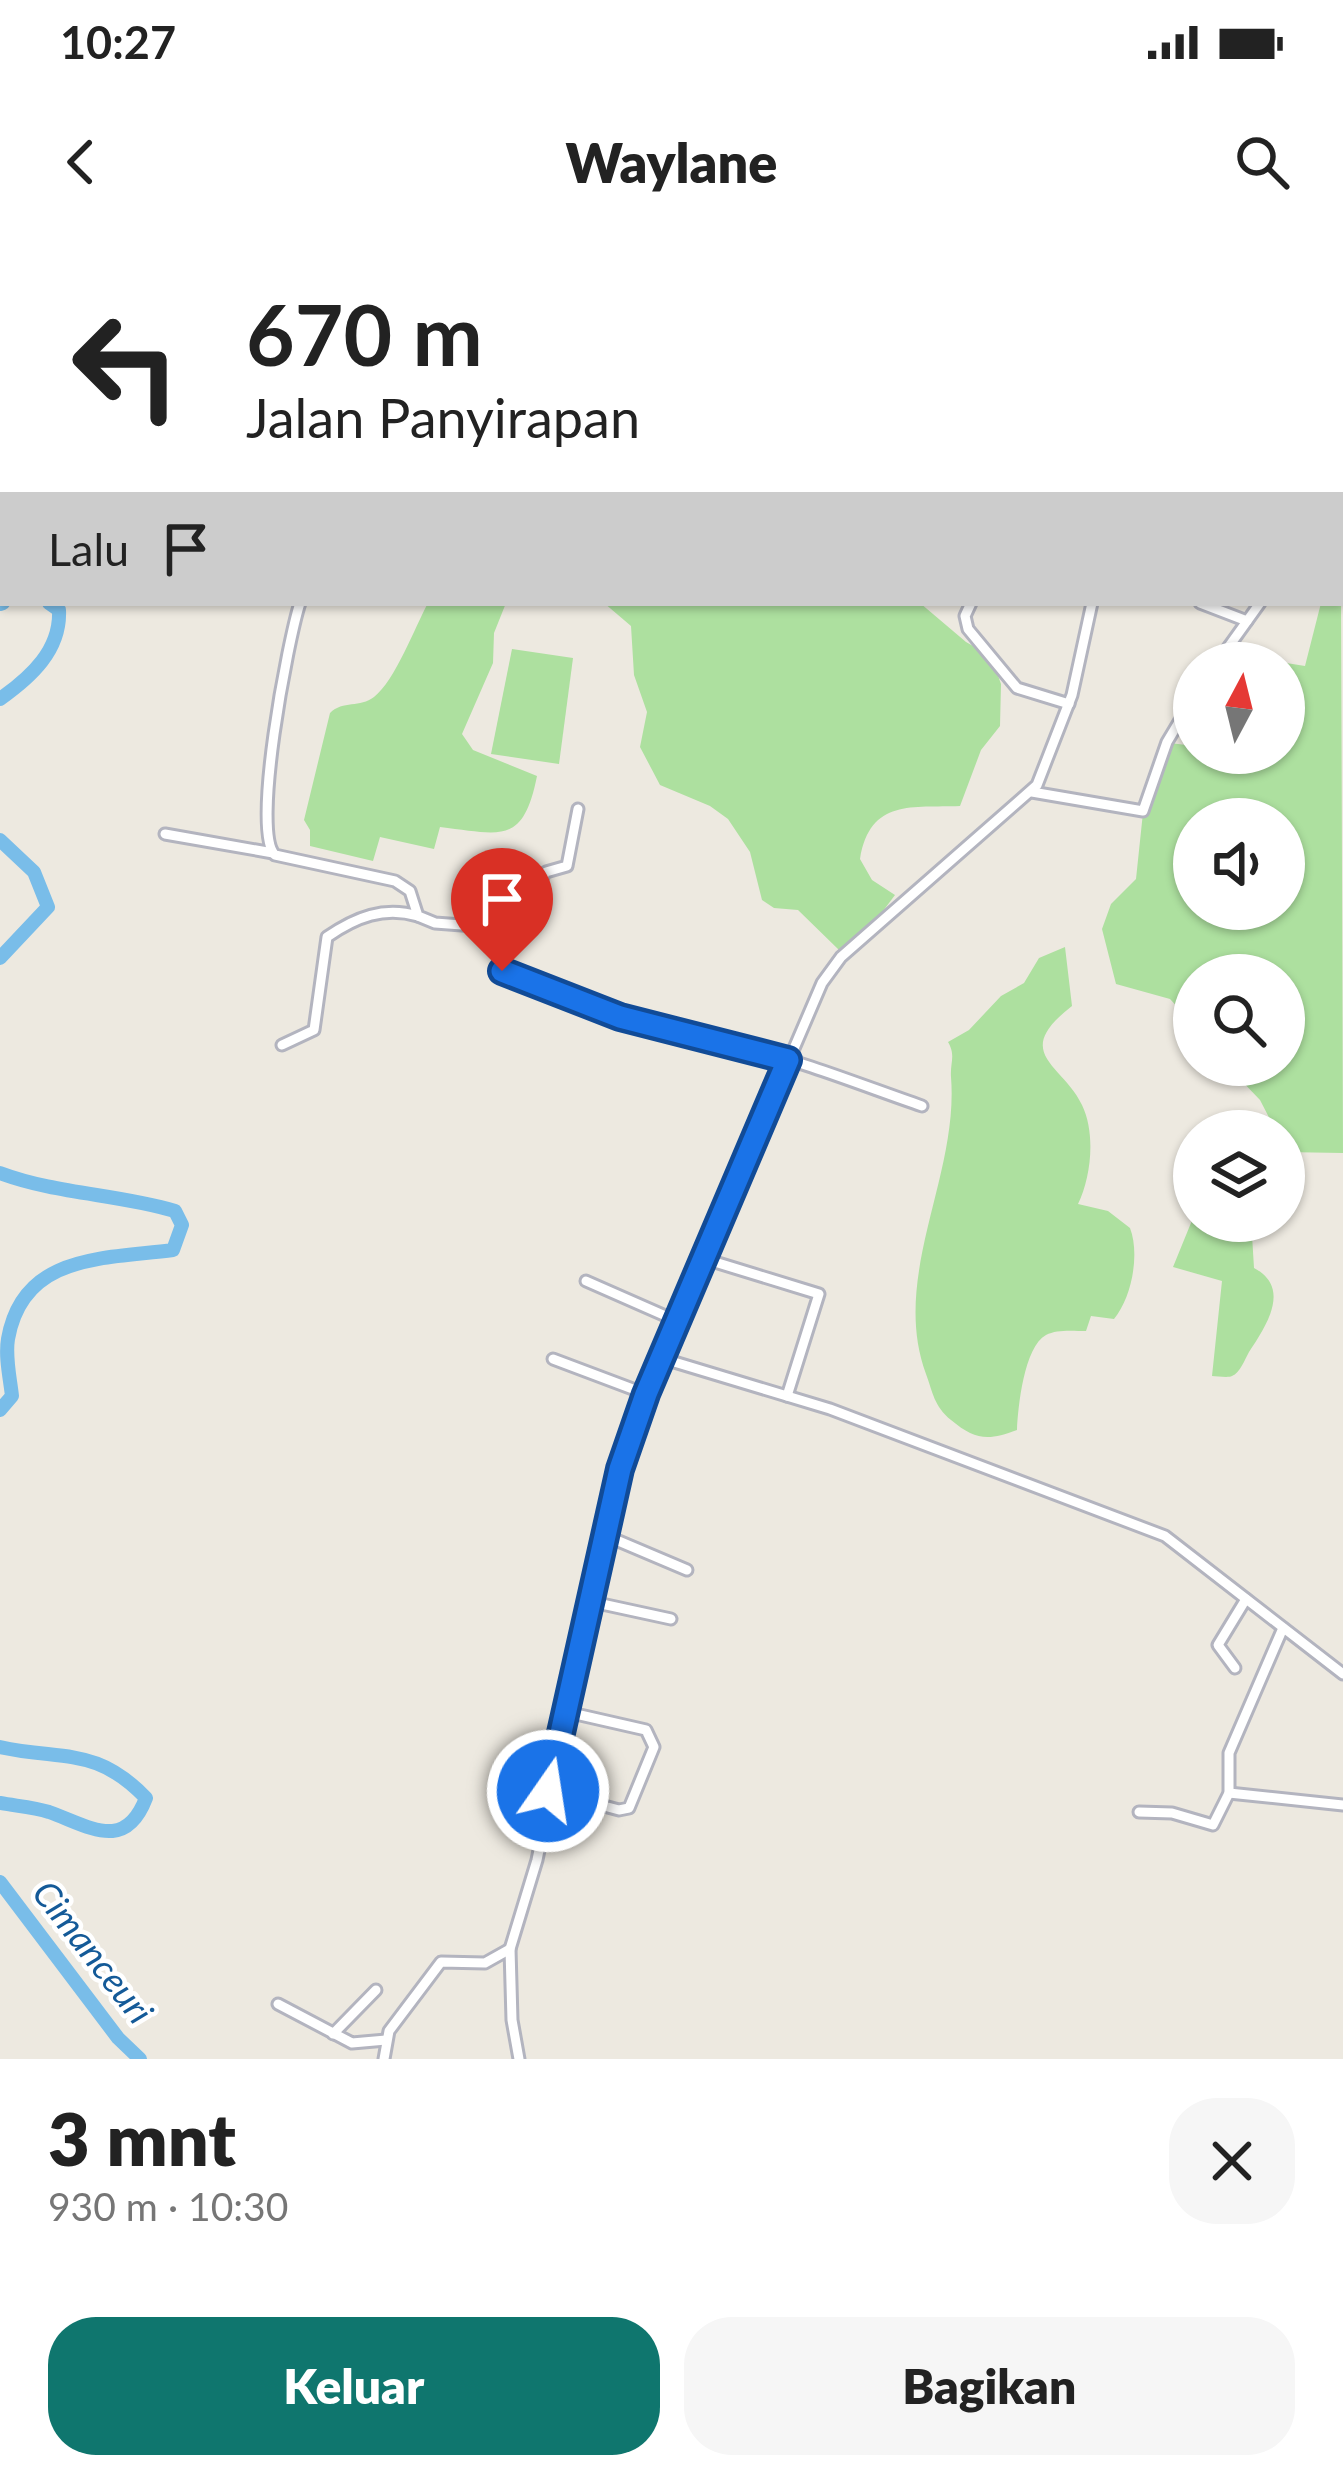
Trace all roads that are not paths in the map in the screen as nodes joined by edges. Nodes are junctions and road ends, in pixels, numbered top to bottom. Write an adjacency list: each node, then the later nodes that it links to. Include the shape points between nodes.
1 (299, 606): 13 (street, via 273,746)
2 (970, 606): 8 (street, via 968,628 1017,688)
3 (1091, 606): 8 (street)
4 (1208, 606): 6 (street)
5 (1259, 606): 6 (street)
6 (1247, 621): 7 (street)
7 (1232, 642)
8 (1069, 704): 10 (street)
9 (1173, 732): 10 (street, via 1143,811)
10 (1032, 792): 17 (street, via 832,967)
11 (578, 809): 15 (street, via 567,866 546,872)
12 (165, 834): 13 (street)
13 (273, 853): 14 (street, via 394,881 410,891)
14 (418, 916): 15 (street); 16 (street, via 370,914 327,937 314,1030)
15 (506, 931): 17 (street, via 500,965 512,978 634,1022)
16 (282, 1046)
17 (788, 1060): 18 (street); 19 (street)
18 (922, 1106)
19 (706, 1258): 21 (street); 25 (street, via 819,1294)
20 (586, 1281): 21 (street)
21 (676, 1321): 22 (street)
22 (662, 1358): 24 (street); 25 (street)
23 (553, 1359): 24 (street)
24 (646, 1394): 26 (street)
25 (787, 1396): 28 (street, via 1165,1536)
26 (602, 1534): 27 (street); 29 (street)
27 (687, 1570)
28 (1246, 1599): 31 (street); 32 (street, via 1218,1646)
29 (588, 1601): 30 (street); 34 (street)
30 (670, 1619)
31 (1283, 1628): 33 (street); 36 (street, via 1229,1753)
32 (1235, 1668)
33 (1343, 1674)
34 (567, 1712): 35 (street); 35 (street, via 646,1730 654,1748 629,1808)
35 (548, 1791): 39 (street)
36 (1229, 1793): 37 (street); 38 (street, via 1213,1826)
37 (1343, 1805)
38 (1139, 1812)
39 (510, 1949): 43 (street, via 485,1963 441,1962); 45 (street)
40 (376, 1990): 42 (street)
41 (278, 2004): 42 (street)
42 (333, 2034): 43 (street, via 352,2043)
43 (386, 2040): 44 (street)
44 (384, 2057)
45 (519, 2059)

